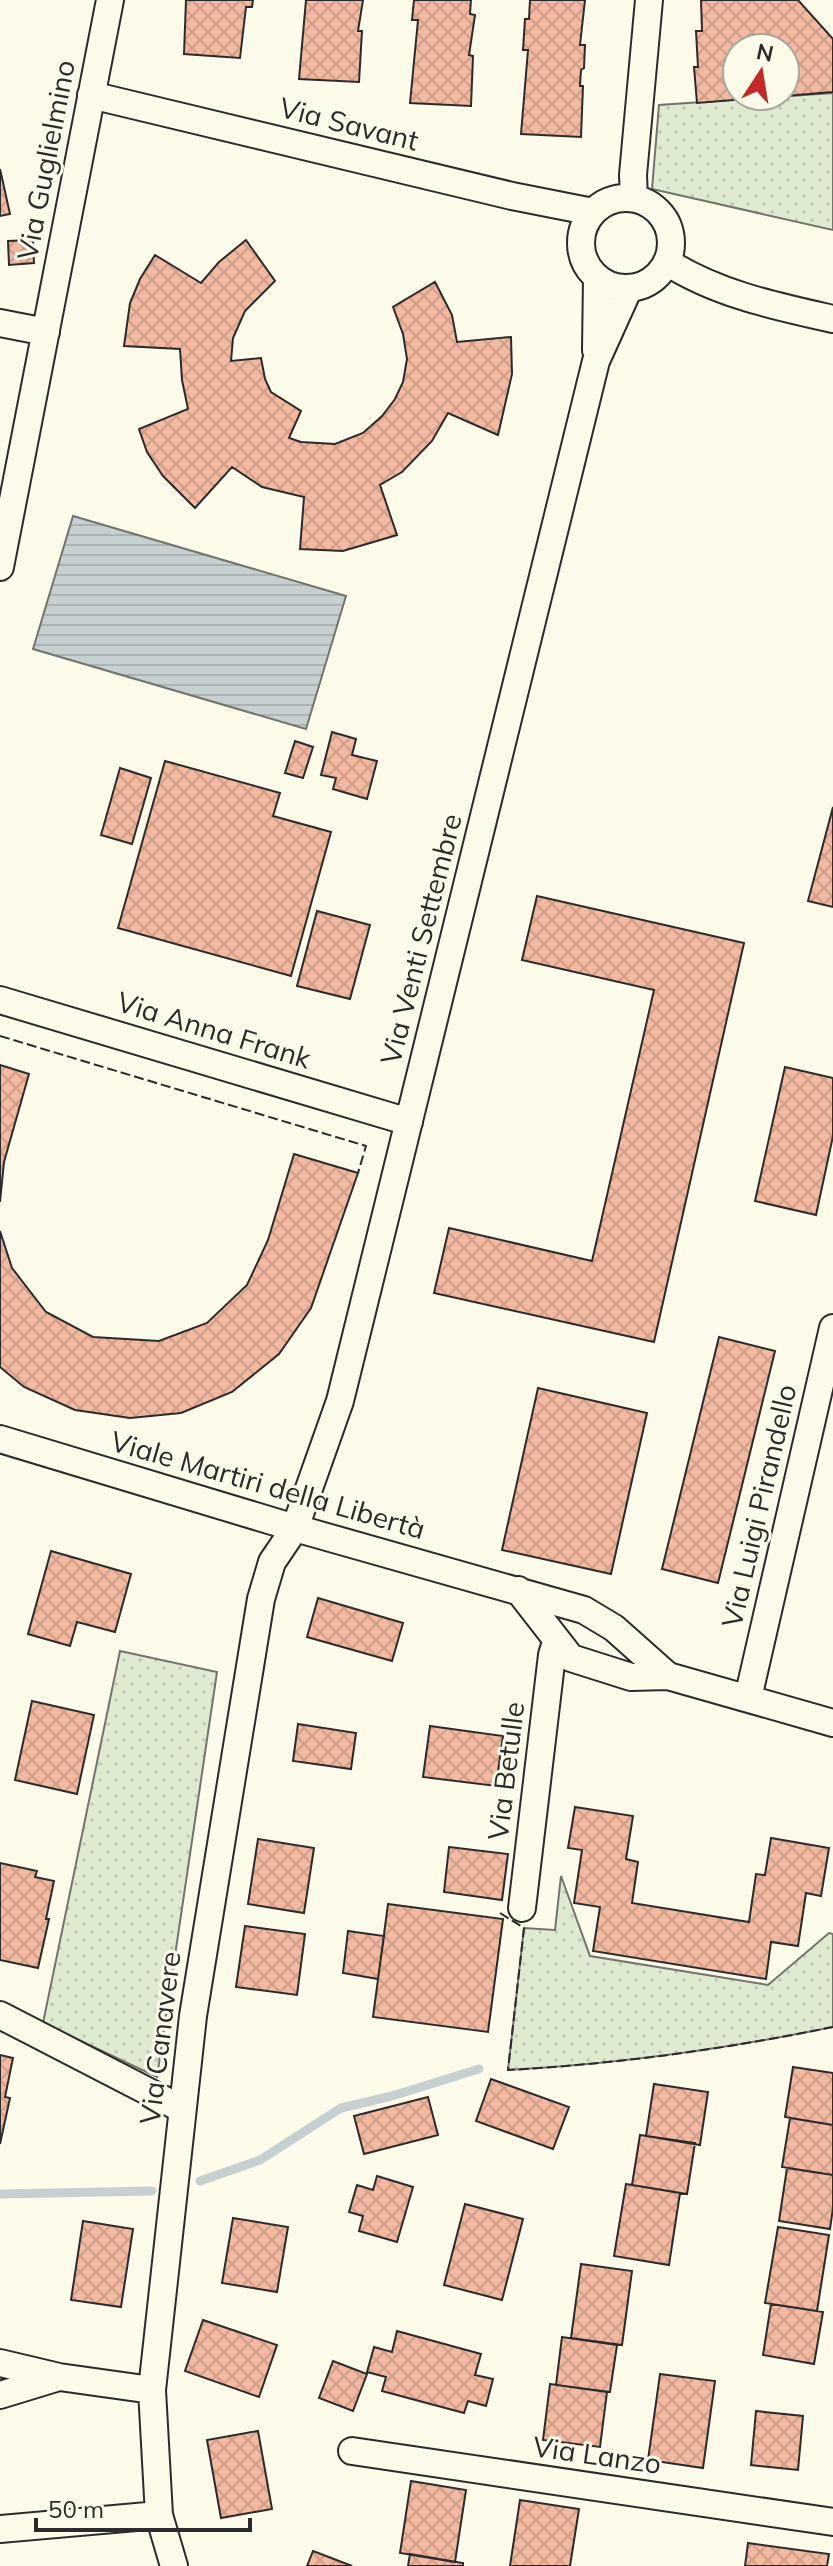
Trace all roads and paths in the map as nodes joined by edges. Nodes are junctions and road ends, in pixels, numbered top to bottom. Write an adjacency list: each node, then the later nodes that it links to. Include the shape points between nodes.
1 (110, 0): 3 (street, Via Guglielmino)
2 (649, 0): 4 (street)
3 (91, 95): 5 (street, Via Savant); 11 (street, Via Guglielmino)
4 (634, 198): 5 (street, via 619,198); 6 (street, via 666,222 671,249)
5 (593, 212): 7 (street, via 581,238 582,253)
6 (667, 262): 8 (street, via 659,275); 9 (street, via 723,290)
7 (597, 278): 8 (street); 12 (street, Via Venti Settembre)
8 (629, 288): 12 (street, Via Venti Settembre)
9 (833, 319)
10 (0, 323): 11 (street)
11 (46, 332): 13 (street, Via Guglielmino)
12 (596, 361): 15 (street, Via Venti Settembre)
13 (0, 567)
14 (0, 1000): 15 (street, Via Anna Frank)
15 (409, 1122): 18 (street, Via Venti Settembre, via 340,1401)
16 (833, 1328): 22 (street, Via Luigi Pirandello)
17 (0, 1439): 18 (street, Viale Martiri della Libertà)
18 (295, 1528): 19 (street, Viale Martiri della Libertà); 26 (street, Via Canavere, via 272,1562 261,1599)
19 (518, 1590): 20 (street, Viale Martiri della Libertà); 21 (street, Viale Martiri della Libertà, via 584,1610 614,1628)
20 (556, 1642): 21 (street, Viale Martiri della Libertà, via 571,1658 631,1677); 24 (street, Via Betulle)
21 (668, 1676): 22 (street, Viale Martiri della Libertà)
22 (748, 1698): 23 (street, Viale Martiri della Libertà)
23 (833, 1723)
24 (522, 1908)
25 (0, 2015): 26 (street)
26 (182, 2109): 29 (street, Via Canavere)
27 (0, 2363): 28 (street)
28 (59, 2377): 29 (street); 30 (street)
29 (152, 2390): 32 (street, Via Canavere)
30 (0, 2395)
31 (352, 2451): 33 (street, Via Lanzo)
32 (159, 2515): 34 (street); 35 (street, Via Canavere)
33 (833, 2522)
34 (0, 2529)
35 (174, 2566)

